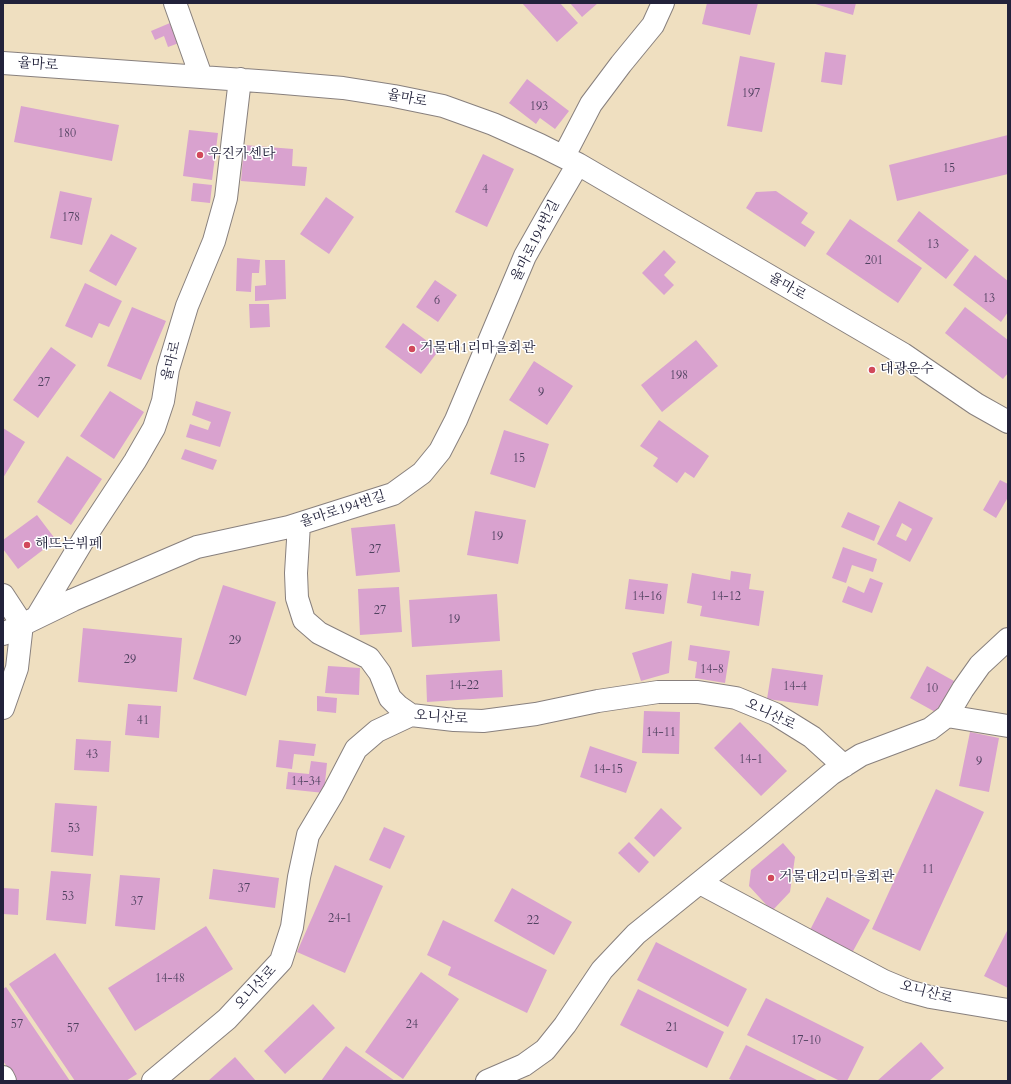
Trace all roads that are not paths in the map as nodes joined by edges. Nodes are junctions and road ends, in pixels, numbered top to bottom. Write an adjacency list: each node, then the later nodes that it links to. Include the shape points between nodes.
1 (175, 3): 4 (street)
2 (663, 3): 6 (street, via 653,25 591,104)
3 (3, 63): 4 (street, 율마로)
4 (201, 76): 5 (street, 율마로)
5 (240, 79): 6 (street, 율마로, via 343,88 443,106 493,124); 10 (street, 율마로, via 226,198 214,241 187,306 154,428 85,537)
6 (571, 160): 7 (street, 율마로, via 903,354 976,404); 8 (street, 율마로194번길, via 551,210 525,256 456,420 440,451 422,473 393,494)
7 (1008, 422)
8 (299, 524): 10 (street, 율마로194번길, via 196,547); 13 (street, via 297,598 304,620 319,633 368,658 380,673 390,698)
9 (3, 595): 10 (street)
10 (21, 625): 12 (street, via 17,668)
11 (1008, 639): 14 (street, via 980,665)
12 (3, 708)
13 (411, 715): 16 (street, 오니산로, via 454,720 483,720 536,714 658,692 698,692 736,698 775,714 812,737); 21 (street, 오니산로, via 377,731 356,750 308,835 292,927 281,961 227,1019)
14 (947, 716): 15 (street); 16 (street, via 930,729 861,755)
15 (1008, 726)
16 (844, 766): 17 (street)
17 (700, 883): 18 (street, 오니산로, via 884,981 908,991); 22 (street, via 636,934 602,970 545,1050 524,1065)
18 (1008, 1010)
19 (3, 1077): 20 (street)
20 (6, 1081)
21 (154, 1081)
22 (487, 1081)

